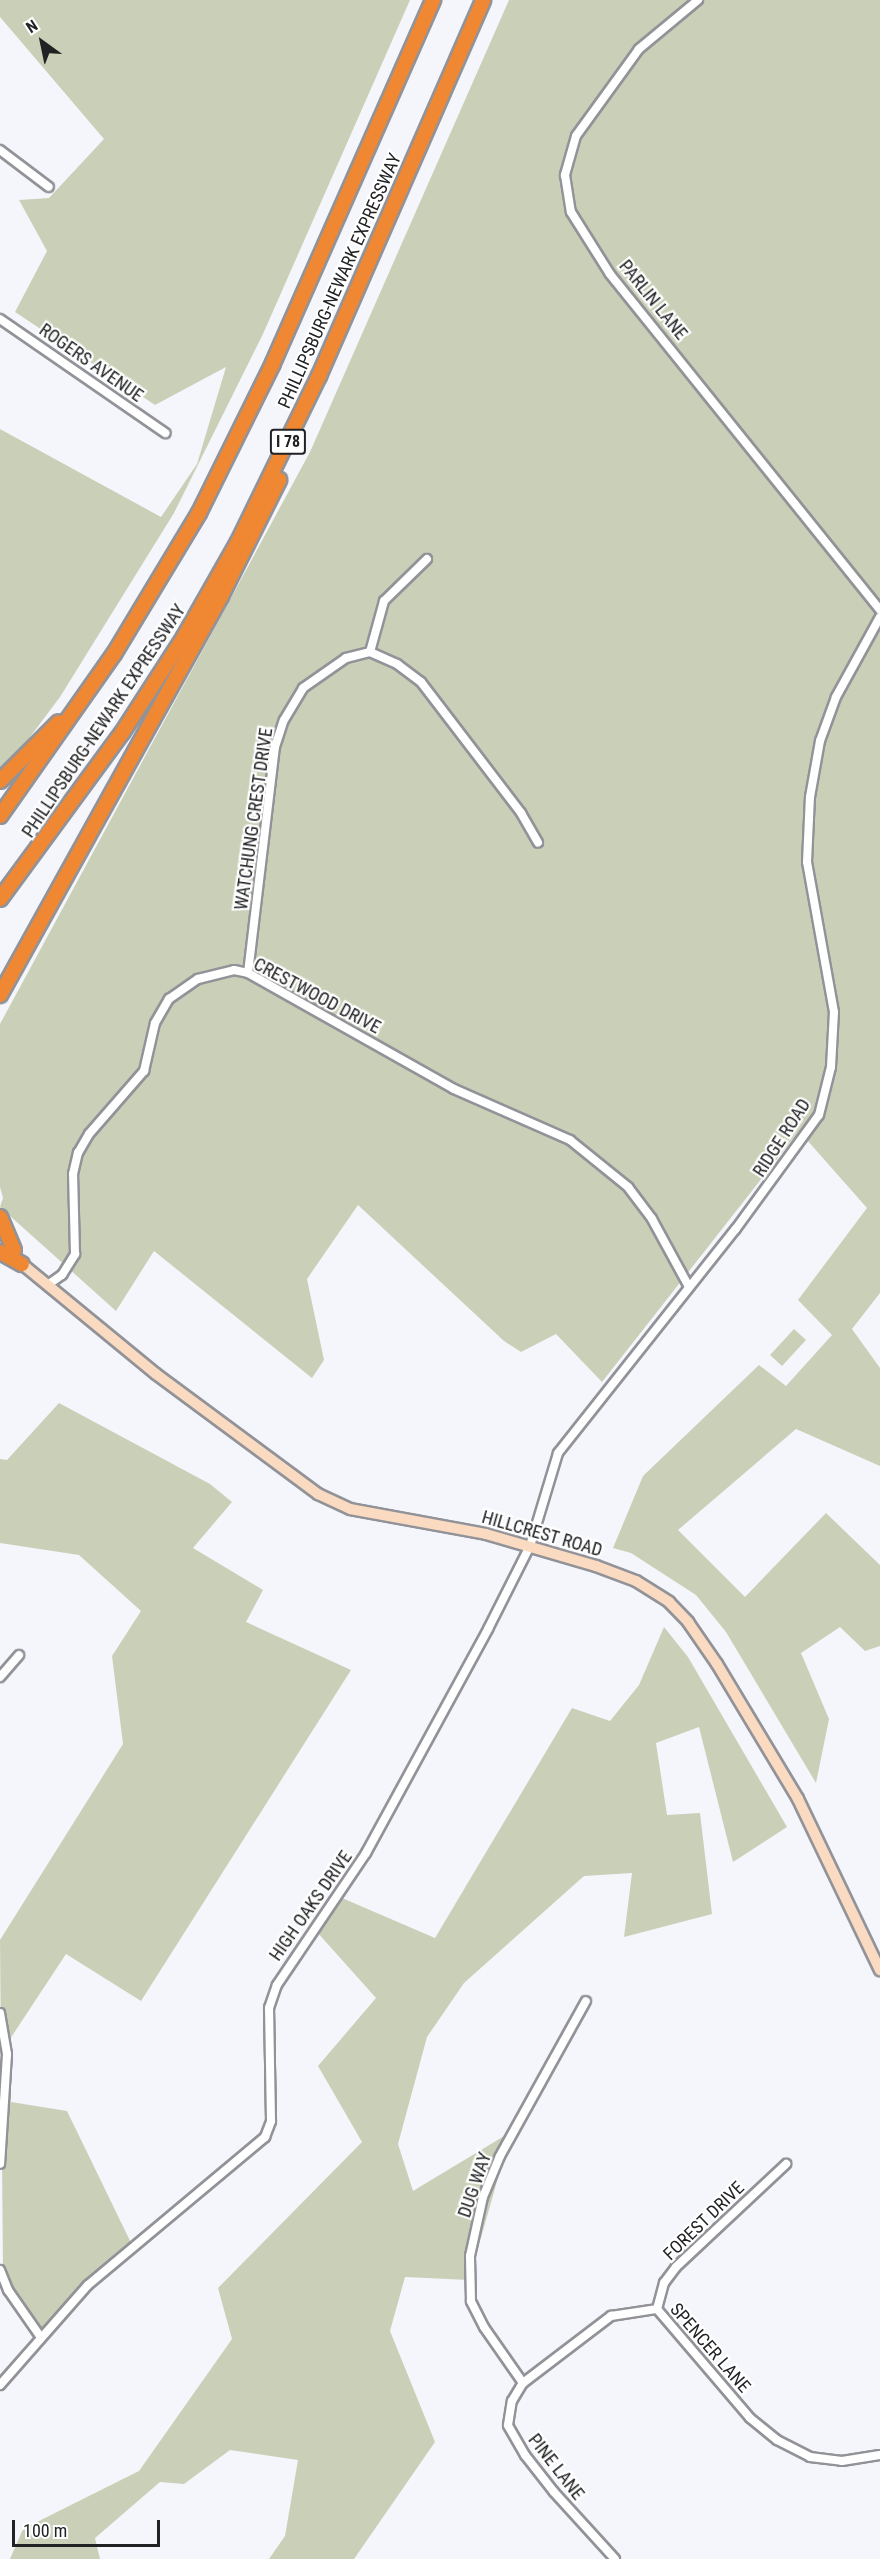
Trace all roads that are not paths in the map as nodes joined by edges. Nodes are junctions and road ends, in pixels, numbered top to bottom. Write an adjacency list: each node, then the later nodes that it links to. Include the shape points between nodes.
1 (434, 0): 13 (highway, PHILLIPSBURG-NEWARK EXPRESSWAY / I 78, via 227,459 171,562)
2 (483, 0): 7 (highway, PHILLIPSBURG-NEWARK EXPRESSWAY / I 78)
3 (698, 0): 10 (street, PARLIN LANE, via 639,49 576,136 565,175 571,212 610,274)
4 (0, 150): 5 (street)
5 (49, 187)
6 (0, 319): 8 (street, ROGERS AVENUE)
7 (320, 376): 17 (highway, PHILLIPSBURG-NEWARK EXPRESSWAY / I 78, via 268,484 184,637 76,800); 19 (highway, via 276,489 249,543)
8 (165, 433)
9 (427, 559): 12 (street, via 384,601)
10 (880, 610)
11 (880, 616): 27 (street, RIDGE ROAD, via 836,697 820,741 810,797 807,862 834,1012 825,1098 797,1148)
12 (370, 652): 16 (street, via 406,669 433,695 521,813); 18 (street, WATCHUNG CREST DRIVE, via 346,658 312,679 284,720 275,747)
13 (82, 700): 14 (highway); 15 (highway, PHILLIPSBURG-NEWARK EXPRESSWAY / I 78)
14 (0, 781)
15 (0, 816)
16 (538, 843)
17 (0, 899)
18 (248, 973): 26 (street, CRESTWOOD DRIVE, via 213,974 198,979 169,999 155,1023 144,1071 89,1134 78,1153 73,1174 75,1254 62,1275); 27 (street, CRESTWOOD DRIVE, via 454,1089 570,1140 609,1169 634,1195)
19 (0, 995)
20 (0, 1217): 23 (highway)
21 (0, 1236): 23 (main road, HILLCREST ROAD)
22 (0, 1247): 25 (main road, HILLCREST ROAD)
23 (14, 1250): 26 (main road, HILLCREST ROAD)
24 (0, 1252): 25 (highway)
25 (22, 1264): 26 (main road, HILLCREST ROAD)
26 (49, 1284): 28 (main road, HILLCREST ROAD, via 165,1380 318,1494 350,1509 431,1522)
27 (689, 1287): 28 (street, RIDGE ROAD, via 558,1454)
28 (530, 1546): 31 (main road, HILLCREST ROAD, via 636,1581 669,1602 688,1622 798,1799); 38 (street, HIGH OAKS DRIVE, via 366,1853 277,1984 269,2008 271,2121 265,2137 88,2285)
29 (18, 1655): 30 (street)
30 (0, 1677)
31 (880, 1970)
32 (586, 2001): 39 (street, DUG WAY, via 500,2156 483,2197 470,2256 471,2301)
33 (0, 2013): 34 (street, via 7,2054)
34 (0, 2164)
35 (786, 2164): 37 (street, FOREST DRIVE, via 676,2267 664,2283)
36 (0, 2270): 38 (street, via 8,2290)
37 (657, 2309): 39 (street, SPENCER LANE, via 602,2321); 41 (street, SPENCER LANE, via 750,2418 777,2439 810,2457 842,2461)
38 (40, 2336): 40 (street, HIGH OAKS DRIVE)
39 (523, 2383): 42 (street, PINE LANE, via 508,2414 511,2433 554,2492)
40 (0, 2385)
41 (880, 2454)
42 (615, 2559)

